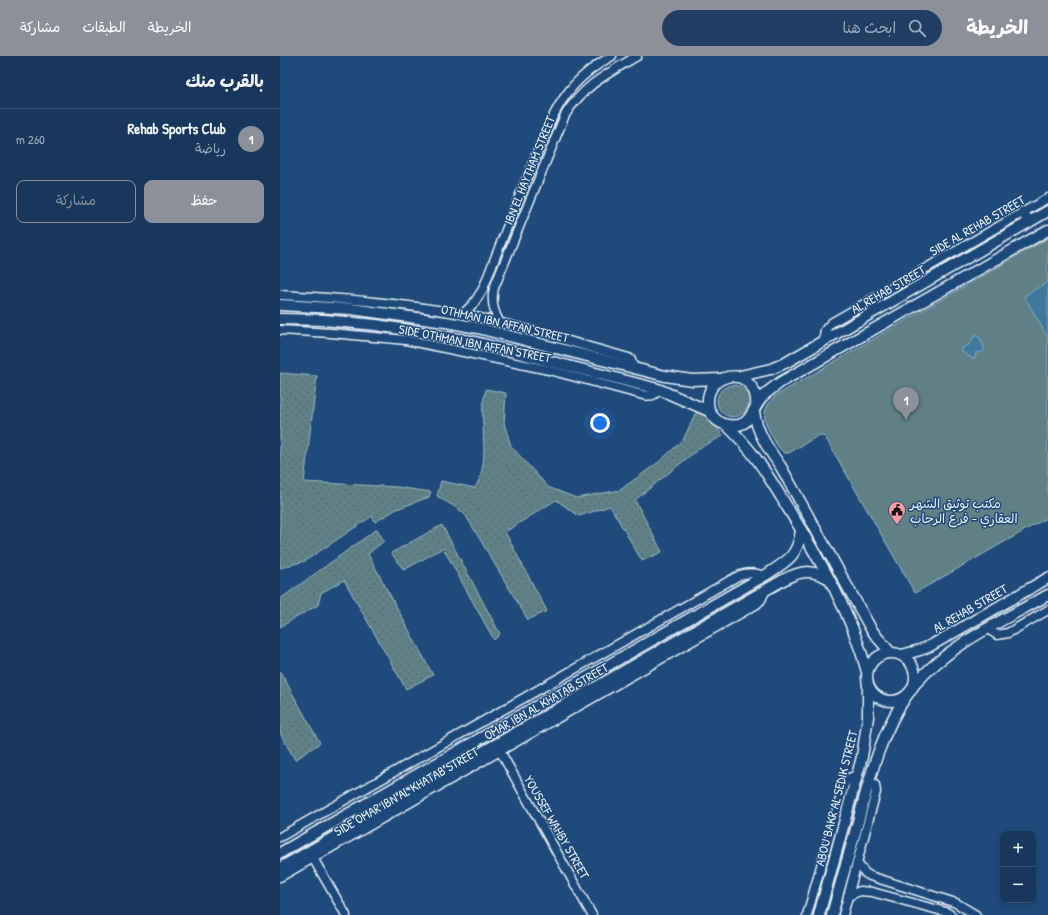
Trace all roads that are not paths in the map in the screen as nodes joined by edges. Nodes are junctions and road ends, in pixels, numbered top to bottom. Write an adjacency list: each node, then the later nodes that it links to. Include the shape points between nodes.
1 (612, 56): 10 (street, IBN EL HAYTHAM STREET, via 573,86 559,105 525,182 483,289 474,303)
2 (637, 56): 12 (street, IBN EL HAYTHAM STREET, via 590,85 564,115 494,288 493,306)
3 (1048, 198): 5 (street, SIDE AL REHAB STREET)
4 (1048, 211): 6 (street, AL REHAB STREET)
5 (1023, 212): 6 (street); 15 (street, SIDE AL REHAB STREET, via 831,323 825,330)
6 (1029, 222): 15 (street, AL REHAB STREET)
7 (1048, 230): 21 (street, via 781,382 768,391)
8 (280, 294): 10 (street, SIDE OTHMAN IBN AFFAN STREET, via 354,299)
9 (280, 305): 13 (street, OTHMAN IBN AFFAN STREET, via 378,312)
10 (462, 314): 12 (street, SIDE OTHMAN IBN AFFAN STREET)
11 (280, 318): 16 (street, OTHMAN IBN AFFAN STREET, via 376,325)
12 (500, 323): 17 (street, SIDE OTHMAN IBN AFFAN STREET, via 629,358)
13 (478, 328): 16 (street); 17 (street, OTHMAN IBN AFFAN STREET)
14 (280, 330): 20 (street, SIDE OTHMAN IBN AFFAN STREET, via 406,340 548,370 643,395 654,395)
15 (823, 341): 18 (street, AL REHAB STREET, via 787,362 767,370)
16 (475, 342): 20 (street, OTHMAN IBN AFFAN STREET)
17 (634, 369): 19 (street, OTHMAN IBN AFFAN STREET, via 692,380)
18 (736, 377): 19 (street); 21 (street, via 752,387 757,400)
19 (722, 379): 22 (street, via 715,383 708,396)
20 (658, 389): 22 (street, OTHMAN IBN AFFAN STREET)
21 (755, 409): 23 (street, via 751,418 739,425); 34 (street, via 756,423 769,449 871,629)
22 (709, 411): 23 (street, via 719,422)
23 (726, 425): 24 (street, via 759,461)
24 (801, 530): 25 (street, OMAR IBN AL KHATAB STREET, via 793,554); 26 (street)
25 (764, 576): 41 (street, OMAR IBN AL KHATAB STREET); 45 (street, SIDE OMAR IBN AL KHATAB STREET, via 750,572 736,577)
26 (828, 578): 28 (street, OMAR IBN AL KHATAB STREET, via 819,573 797,573); 36 (street, via 850,619)
27 (1048, 578): 35 (street, AL REHAB STREET, via 930,646)
28 (766, 589): 40 (street, SIDE OMAR IBN AL KHATAB STREET, via 762,600 757,604); 42 (street, OMAR IBN AL KHATAB STREET)
29 (1048, 595): 33 (street, AL REHAB STREET)
30 (1048, 610): 31 (street)
31 (1040, 615): 32 (street); 33 (street, via 1003,635)
32 (1048, 618)
33 (988, 629): 37 (street, AL REHAB STREET, via 947,654)
34 (890, 652): 35 (street); 36 (street, via 878,656)
35 (902, 655): 37 (street, via 915,670)
36 (867, 672): 38 (street)
37 (914, 684): 39 (street)
38 (868, 686): 39 (street, via 881,699 899,700); 43 (street, ABOU BAKR AL SEDIK STREET, via 867,728)
39 (907, 695): 44 (street, ABOU BAKR AL SEDIK STREET, via 885,735)
40 (500, 751): 47 (street, SIDE OMAR IBN AL KHATAB STREET); 53 (street, YOUSSEF WAHBY STREET)
41 (444, 759): 42 (street); 46 (street, OMAR IBN AL KHATAB STREET)
42 (450, 770): 47 (street, OMAR IBN AL KHATAB STREET)
43 (857, 775): 54 (street, via 849,778 844,785); 55 (street, ABOU BAKR AL SEDIK STREET)
44 (869, 780): 48 (street, via 875,785 876,792); 56 (street, ABOU BAKR AL SEDIK STREET)
45 (280, 838)
46 (280, 854)
47 (311, 855): 49 (street, OMAR IBN AL KHATAB STREET); 50 (street, SIDE OMAR IBN AL KHATAB STREET); 52 (street)
48 (857, 863): 51 (street); 59 (street, via 870,876 956,903)
49 (280, 868)
50 (280, 877)
51 (848, 896): 57 (street); 58 (street, via 860,891 872,892)
52 (346, 915)
53 (592, 915)
54 (807, 915)
55 (819, 915)
56 (832, 915)
57 (843, 915)
58 (951, 915)
59 (976, 915)

